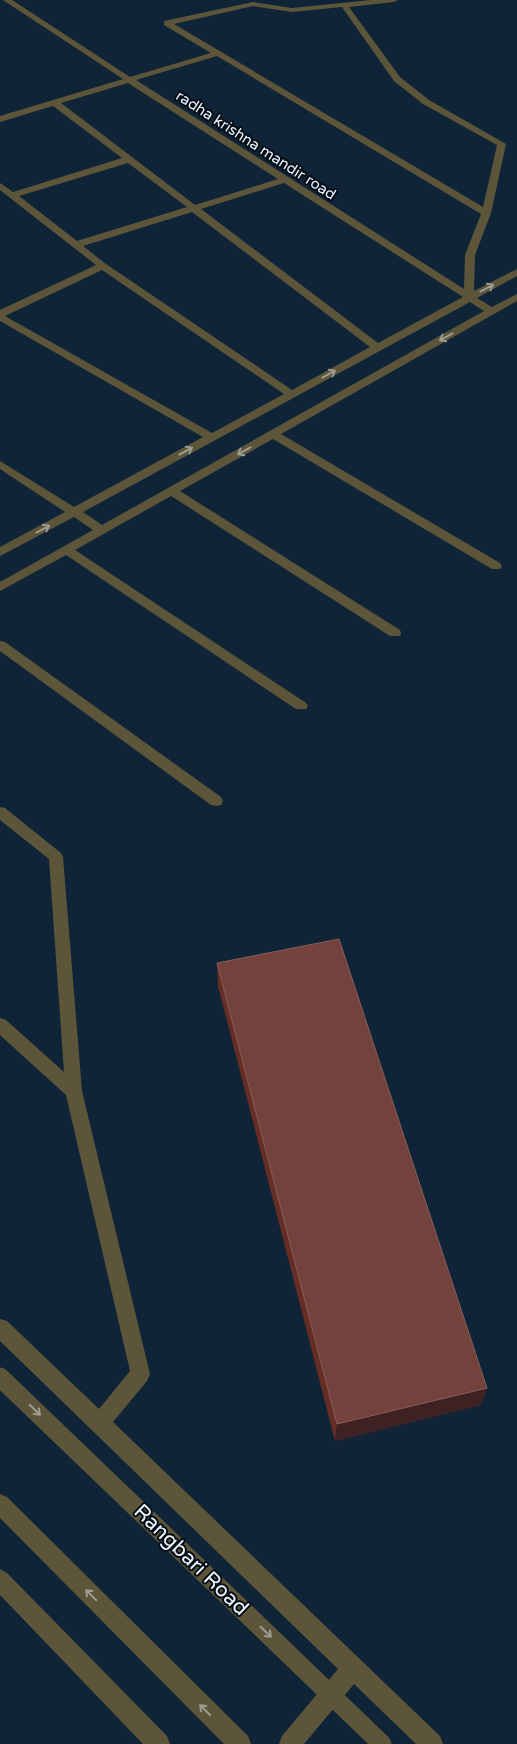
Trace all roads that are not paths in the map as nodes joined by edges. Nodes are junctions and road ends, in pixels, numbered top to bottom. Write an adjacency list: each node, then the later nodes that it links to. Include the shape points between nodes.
1 (7, 0): 6 (street, radha krishna mandir road)
2 (394, 0): 3 (street)
3 (355, 2): 4 (street)
4 (344, 5): 5 (street, via 292,10 253,4 167,23); 14 (street, via 397,79 426,102 502,144)
5 (218, 53): 6 (street); 14 (street)
6 (130, 80): 7 (street); 10 (street, radha krishna mandir road)
7 (55, 103): 8 (street); 9 (street)
8 (0, 119)
9 (130, 160): 12 (street); 13 (street)
10 (284, 180): 13 (street); 19 (street, radha krishna mandir road)
11 (0, 186): 12 (street)
12 (12, 195): 15 (street)
13 (194, 208): 15 (street); 22 (street)
14 (486, 213): 19 (street, via 470,254)
15 (76, 246): 16 (street)
16 (103, 266): 21 (street); 23 (street)
17 (514, 274): 19 (street, one-way to 17)
18 (517, 297): 20 (street)
19 (469, 298): 20 (street, radha krishna mandir road); 22 (street)
20 (491, 311): 24 (street, one-way to 24)
21 (0, 316): 25 (street)
22 (376, 348): 23 (street, one-way to 22)
23 (291, 394): 25 (street)
24 (273, 434): 27 (street, one-way to 27); 32 (street)
25 (211, 437): 28 (street, one-way to 25)
26 (0, 464): 28 (street)
27 (171, 491): 29 (street); 34 (street)
28 (73, 512): 29 (street); 31 (street, one-way to 28)
29 (102, 530): 30 (street)
30 (67, 550): 33 (street); 36 (street)
31 (0, 552)
32 (496, 566)
33 (0, 587)
34 (396, 633)
35 (0, 645): 37 (street)
36 (301, 706)
37 (216, 801)
38 (0, 812): 40 (street, via 56,856)
39 (0, 1025): 40 (street)
40 (74, 1090): 43 (street, via 140,1374)
41 (0, 1328): 43 (street)
42 (0, 1376): 50 (street, Rangbari Road, one-way to 50, bridge)
43 (100, 1423): 46 (street)
44 (0, 1504): 48 (street, one-way to 44)
45 (0, 1580): 47 (street)
46 (353, 1668): 49 (street); 51 (street)
47 (159, 1744)
48 (240, 1744)
49 (290, 1744)
50 (382, 1744)
51 (432, 1744)

